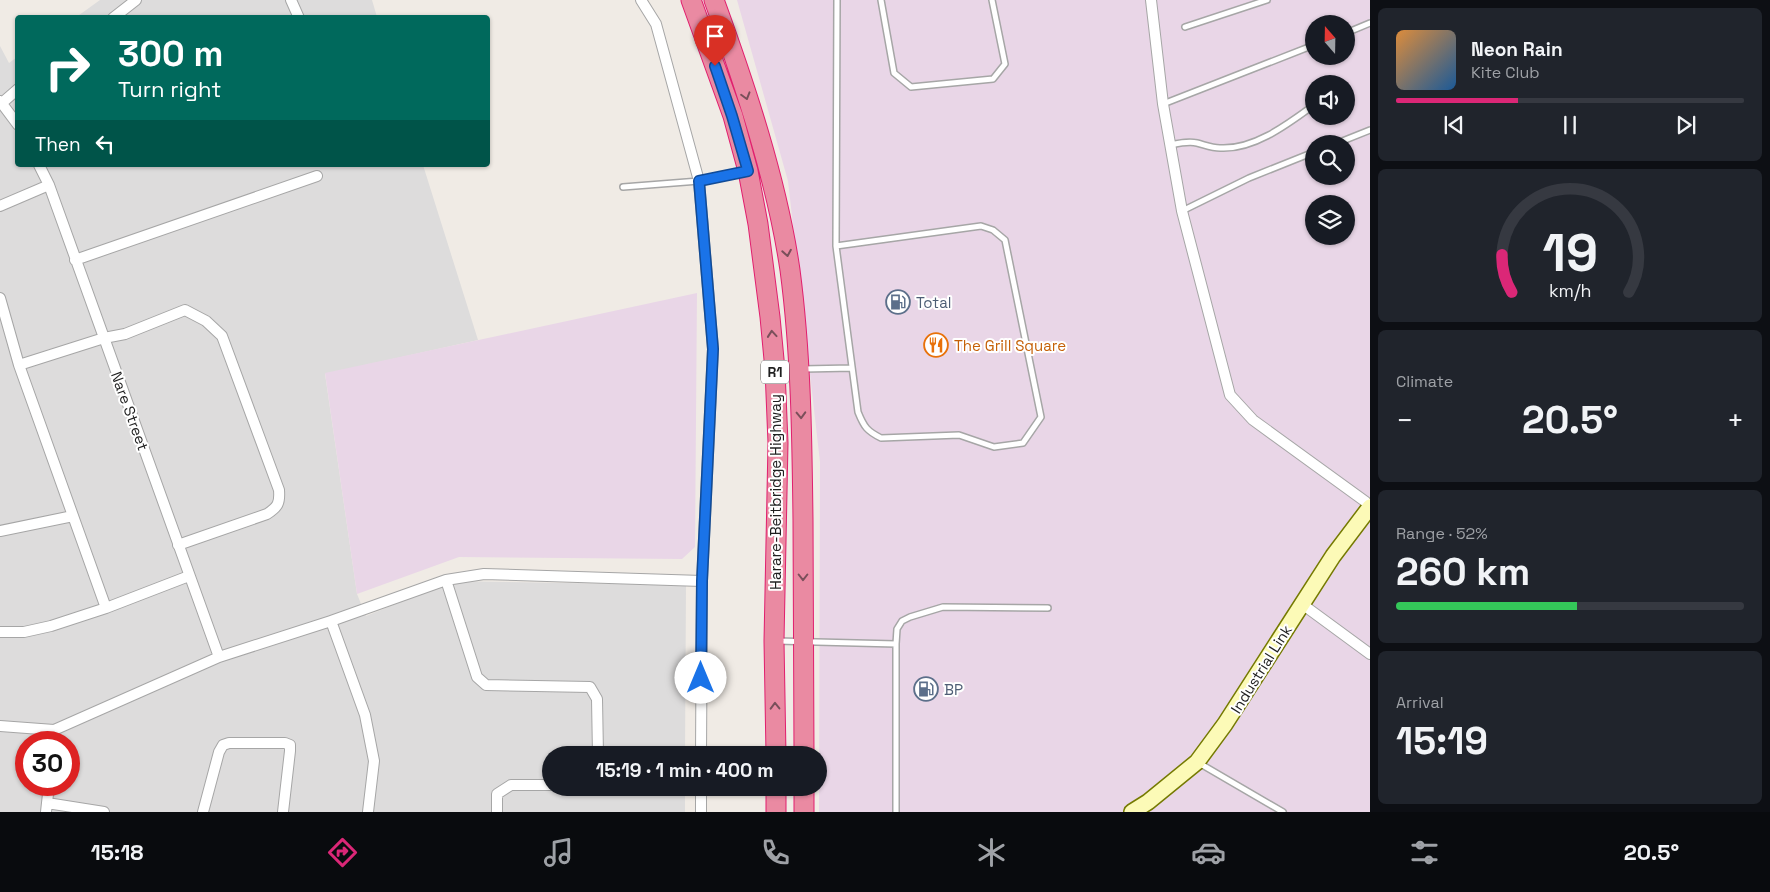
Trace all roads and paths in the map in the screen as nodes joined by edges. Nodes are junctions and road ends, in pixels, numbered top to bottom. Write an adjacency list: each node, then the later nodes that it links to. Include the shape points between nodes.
1 (136, 0): 11 (street)
2 (291, 0): 12 (street)
3 (641, 0): 29 (street, via 656,24)
4 (691, 0): 27 (highway, Harare-Beitbridge Highway / R1)
5 (714, 0): 40 (highway, Harare-Beitbridge Highway / R1, one-way to 40, via 736,60 770,176 790,272)
6 (837, 0): 34 (lane)
7 (881, 0): 8 (lane, via 894,73 911,87 993,79 1005,64)
8 (992, 0)
9 (1151, 0): 19 (street)
10 (1267, 0): 14 (lane)
11 (117, 15)
12 (298, 15)
13 (1370, 23): 15 (lane)
14 (1185, 27)
15 (1355, 29)
16 (1305, 49): 19 (lane)
17 (15, 92): 18 (street)
18 (1, 102): 21 (street)
19 (1163, 104): 24 (street)
20 (1305, 112): 24 (lane, via 1258,140 1238,147 1220,148 1189,142)
21 (15, 121)
22 (1370, 130): 23 (lane)
23 (1355, 136)
24 (1170, 145): 33 (street)
25 (1305, 156): 33 (lane, via 1249,178)
26 (41, 167): 30 (street, Nare Street)
27 (748, 171): 29 (lane); 40 (highway, Harare-Beitbridge Highway / R1, one-way to 27, via 770,317)
28 (317, 176): 35 (street)
29 (699, 181): 31 (lane); 47 (street, via 713,349)
30 (49, 185): 32 (street); 35 (street, Nare Street)
31 (623, 187)
32 (0, 206)
33 (1182, 211): 41 (street, via 1230,395 1253,420)
34 (836, 246): 39 (lane); 39 (lane, via 981,226 993,230 1005,240 1041,417 1023,443 994,447 959,435 881,438 863,425)
35 (75, 260): 37 (street, Nare Street)
36 (0, 298): 38 (street)
37 (104, 338): 38 (street); 44 (street, Nare Street); 44 (street, via 125,334 185,310 206,321 222,336 279,490 280,502 276,509)
38 (19, 365): 42 (street)
39 (852, 368): 40 (lane)
40 (787, 370): 53 (highway, Harare-Beitbridge Highway / R1, via 778,444); 54 (highway, Harare-Beitbridge Highway / R1, one-way to 54, via 802,455)
41 (1370, 506): 48 (street, Industrial Link, via 1332,556)
42 (73, 516): 43 (street); 49 (street)
43 (0, 531)
44 (178, 545): 45 (street, Nare Street)
45 (190, 576): 49 (street); 57 (street, Nare Street)
46 (446, 580): 47 (street, via 484,574); 51 (street); 60 (street, via 478,677 486,685 590,687 597,699)
47 (702, 581): 61 (street)
48 (1302, 604): 56 (street); 64 (street, Industrial Link, via 1226,724)
49 (106, 608): 52 (street, via 51,626 24,632)
50 (1048, 608): 55 (lane, via 943,607 902,621 896,629)
51 (331, 621): 57 (street); 73 (street, via 364,715 374,761)
52 (0, 632)
53 (774, 641): 54 (lane); 62 (highway, Harare-Beitbridge Highway / R1, one-way to 53)
54 (804, 643): 55 (lane); 63 (highway, Harare-Beitbridge Highway / R1)
55 (896, 644): 78 (lane)
56 (1370, 654)
57 (218, 657): 59 (street)
58 (0, 726): 59 (street)
59 (54, 730)
60 (598, 746)
61 (701, 746)
62 (776, 746)
63 (804, 746)
64 (1197, 762): 79 (street, Industrial Link); 80 (lane)
65 (542, 785): 74 (street, via 511,785 497,794)
66 (701, 796): 75 (street)
67 (776, 796): 76 (highway)
68 (804, 796): 77 (highway)
69 (46, 807): 70 (street)
70 (104, 812)
71 (203, 812): 72 (street, via 219,752 224,745 285,743 290,745 290,751)
72 (283, 812)
73 (368, 812)
74 (497, 812)
75 (701, 812)
76 (776, 812)
77 (804, 812)
78 (896, 812)
79 (1132, 812)
80 (1283, 812)

